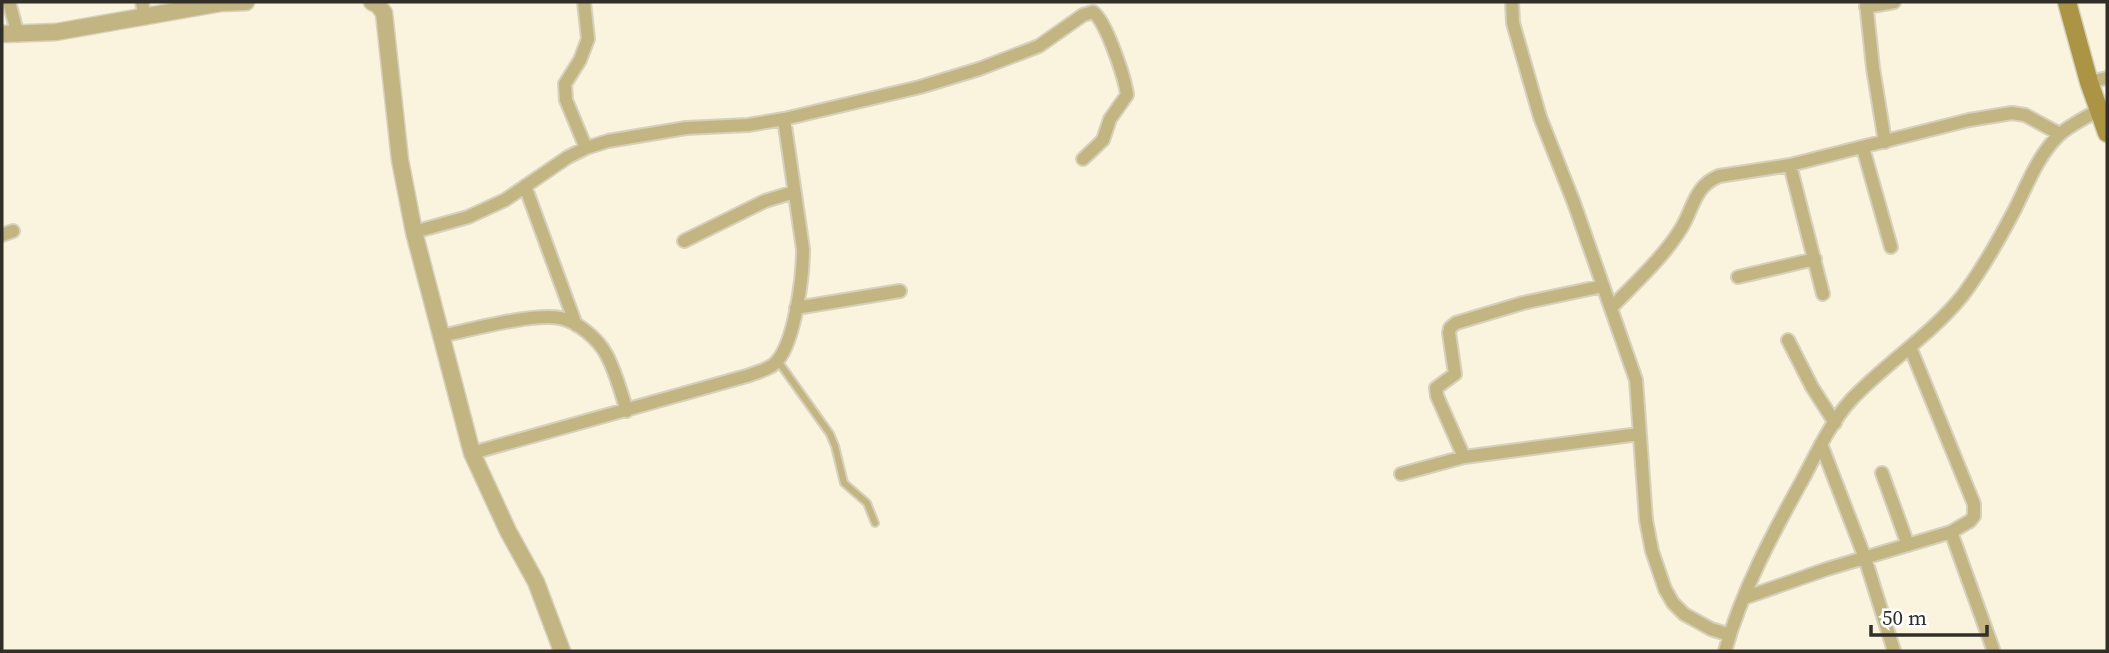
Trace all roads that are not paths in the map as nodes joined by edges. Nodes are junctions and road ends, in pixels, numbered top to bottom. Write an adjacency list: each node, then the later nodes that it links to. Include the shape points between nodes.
1 (9, 2): 10 (street)
2 (246, 2): 9 (street)
3 (584, 2): 18 (street, via 588,39 565,84 566,100)
4 (1512, 2): 29 (street, via 1513,23 1540,117)
5 (1894, 2): 7 (street)
6 (2067, 2): 12 (main road)
7 (1866, 4): 17 (street)
8 (381, 6): 24 (street)
9 (143, 10): 10 (street, via 55,32)
10 (10, 34)
11 (2107, 78): 12 (street)
12 (2089, 82): 13 (main road)
13 (2098, 110): 15 (main road); 16 (street)
14 (784, 119): 18 (street, via 686,128); 20 (street, via 979,69 1039,46 1093,12 1100,17 1126,95 1102,140); 23 (street)
15 (2107, 133)
16 (2060, 134): 17 (street, via 2012,113); 37 (street, via 2043,153 1981,270)
17 (1885, 142): 19 (street)
18 (586, 148): 22 (street)
19 (1863, 148): 21 (street); 26 (street)
20 (1083, 159)
21 (1790, 165): 27 (street); 33 (street, via 1711,179 1695,196 1683,226 1664,252)
22 (525, 186): 24 (street, via 468,217); 34 (street)
23 (794, 192): 25 (street, via 765,201); 32 (street, via 803,249)
24 (414, 232): 35 (street)
25 (684, 241)
26 (1891, 247)
27 (1815, 259): 28 (street); 31 (street)
28 (1738, 277)
29 (1603, 286): 33 (street); 44 (street, via 1522,303 1450,328 1455,374 1436,388)
30 (900, 291): 32 (street)
31 (1823, 295)
32 (796, 308): 38 (street, via 789,344)
33 (1611, 308): 41 (street, via 1636,380)
34 (576, 325): 35 (street, via 560,318 533,319); 39 (street, via 607,355)
35 (441, 336): 43 (street)
36 (1788, 340): 40 (street)
37 (1910, 347): 40 (street, via 1867,383); 48 (street, via 1974,504 1970,521)
38 (778, 361): 39 (street, via 750,375); 47 (lane, via 830,434 844,483 867,503)
39 (627, 411): 43 (street)
40 (1835, 423): 42 (street)
41 (1639, 434): 44 (street); 52 (street, via 1651,551 1665,589 1684,614)
42 (1821, 444): 50 (street); 51 (street)
43 (472, 453): 54 (street, via 536,582)
44 (1464, 457): 46 (street)
45 (1882, 472): 49 (street)
46 (1401, 474)
47 (875, 523)
48 (1951, 531): 49 (street); 53 (street)
49 (1908, 545): 50 (street)
50 (1865, 558): 51 (street); 56 (street)
51 (1744, 598): 52 (street)
52 (1730, 635): 55 (street)
53 (1993, 649)
54 (562, 651)
55 (1725, 651)
56 (1894, 651)

